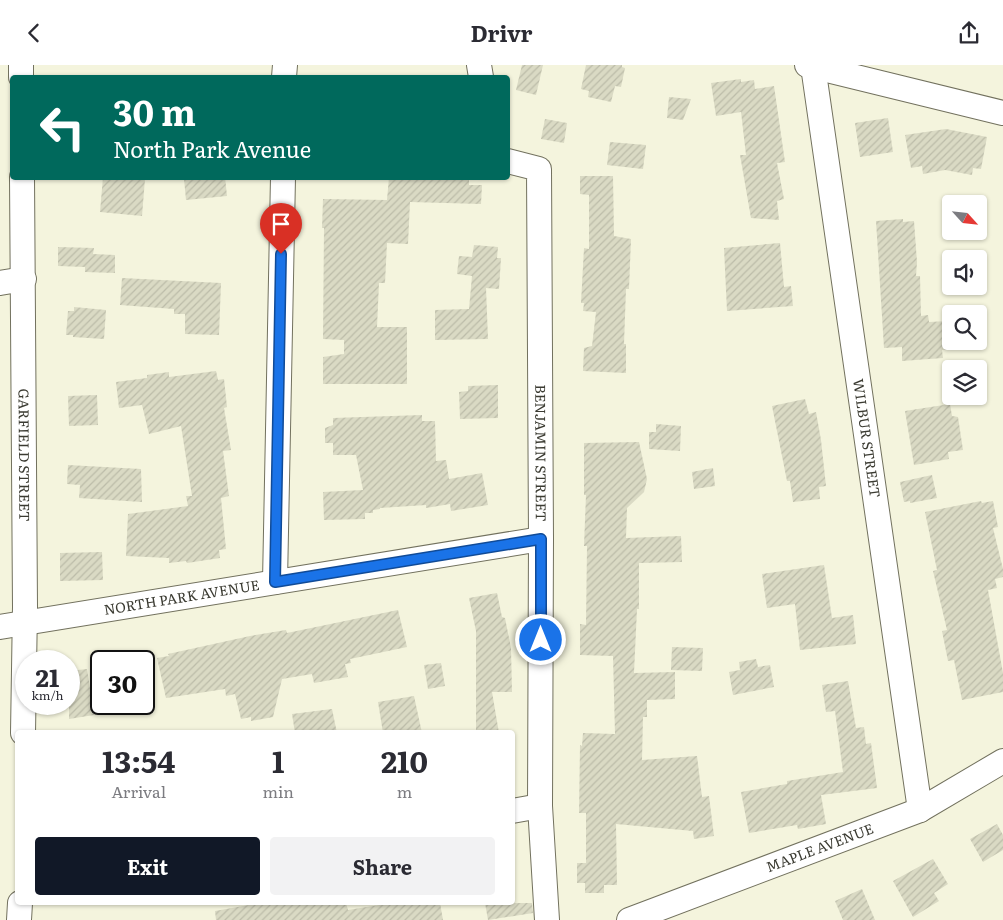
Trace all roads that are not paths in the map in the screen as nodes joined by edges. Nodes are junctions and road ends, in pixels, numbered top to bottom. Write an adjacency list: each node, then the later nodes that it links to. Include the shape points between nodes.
1 (810, 66): 2 (street); 16 (street, WILBUR STREET)
2 (1003, 113)
3 (510, 162): 8 (street, BENJAMIN STREET, via 539,169)
4 (22, 180): 6 (street, GARFIELD STREET)
5 (283, 180): 9 (street)
6 (24, 279): 7 (street); 10 (street, GARFIELD STREET)
7 (0, 283)
8 (541, 539): 9 (street, NORTH PARK AVENUE); 14 (street, BENJAMIN STREET)
9 (275, 582): 10 (street, NORTH PARK AVENUE)
10 (25, 623): 11 (street, NORTH PARK AVENUE); 12 (street, GARFIELD STREET)
11 (0, 627)
12 (23, 730)
13 (1003, 761): 16 (street, MAPLE AVENUE)
14 (540, 806): 15 (street); 20 (street, BENJAMIN STREET)
15 (515, 810)
16 (920, 810): 18 (street, MAPLE AVENUE)
17 (20, 905): 19 (street)
18 (671, 912): 21 (street, MAPLE AVENUE)
19 (19, 920)
20 (547, 920)
21 (629, 920)

